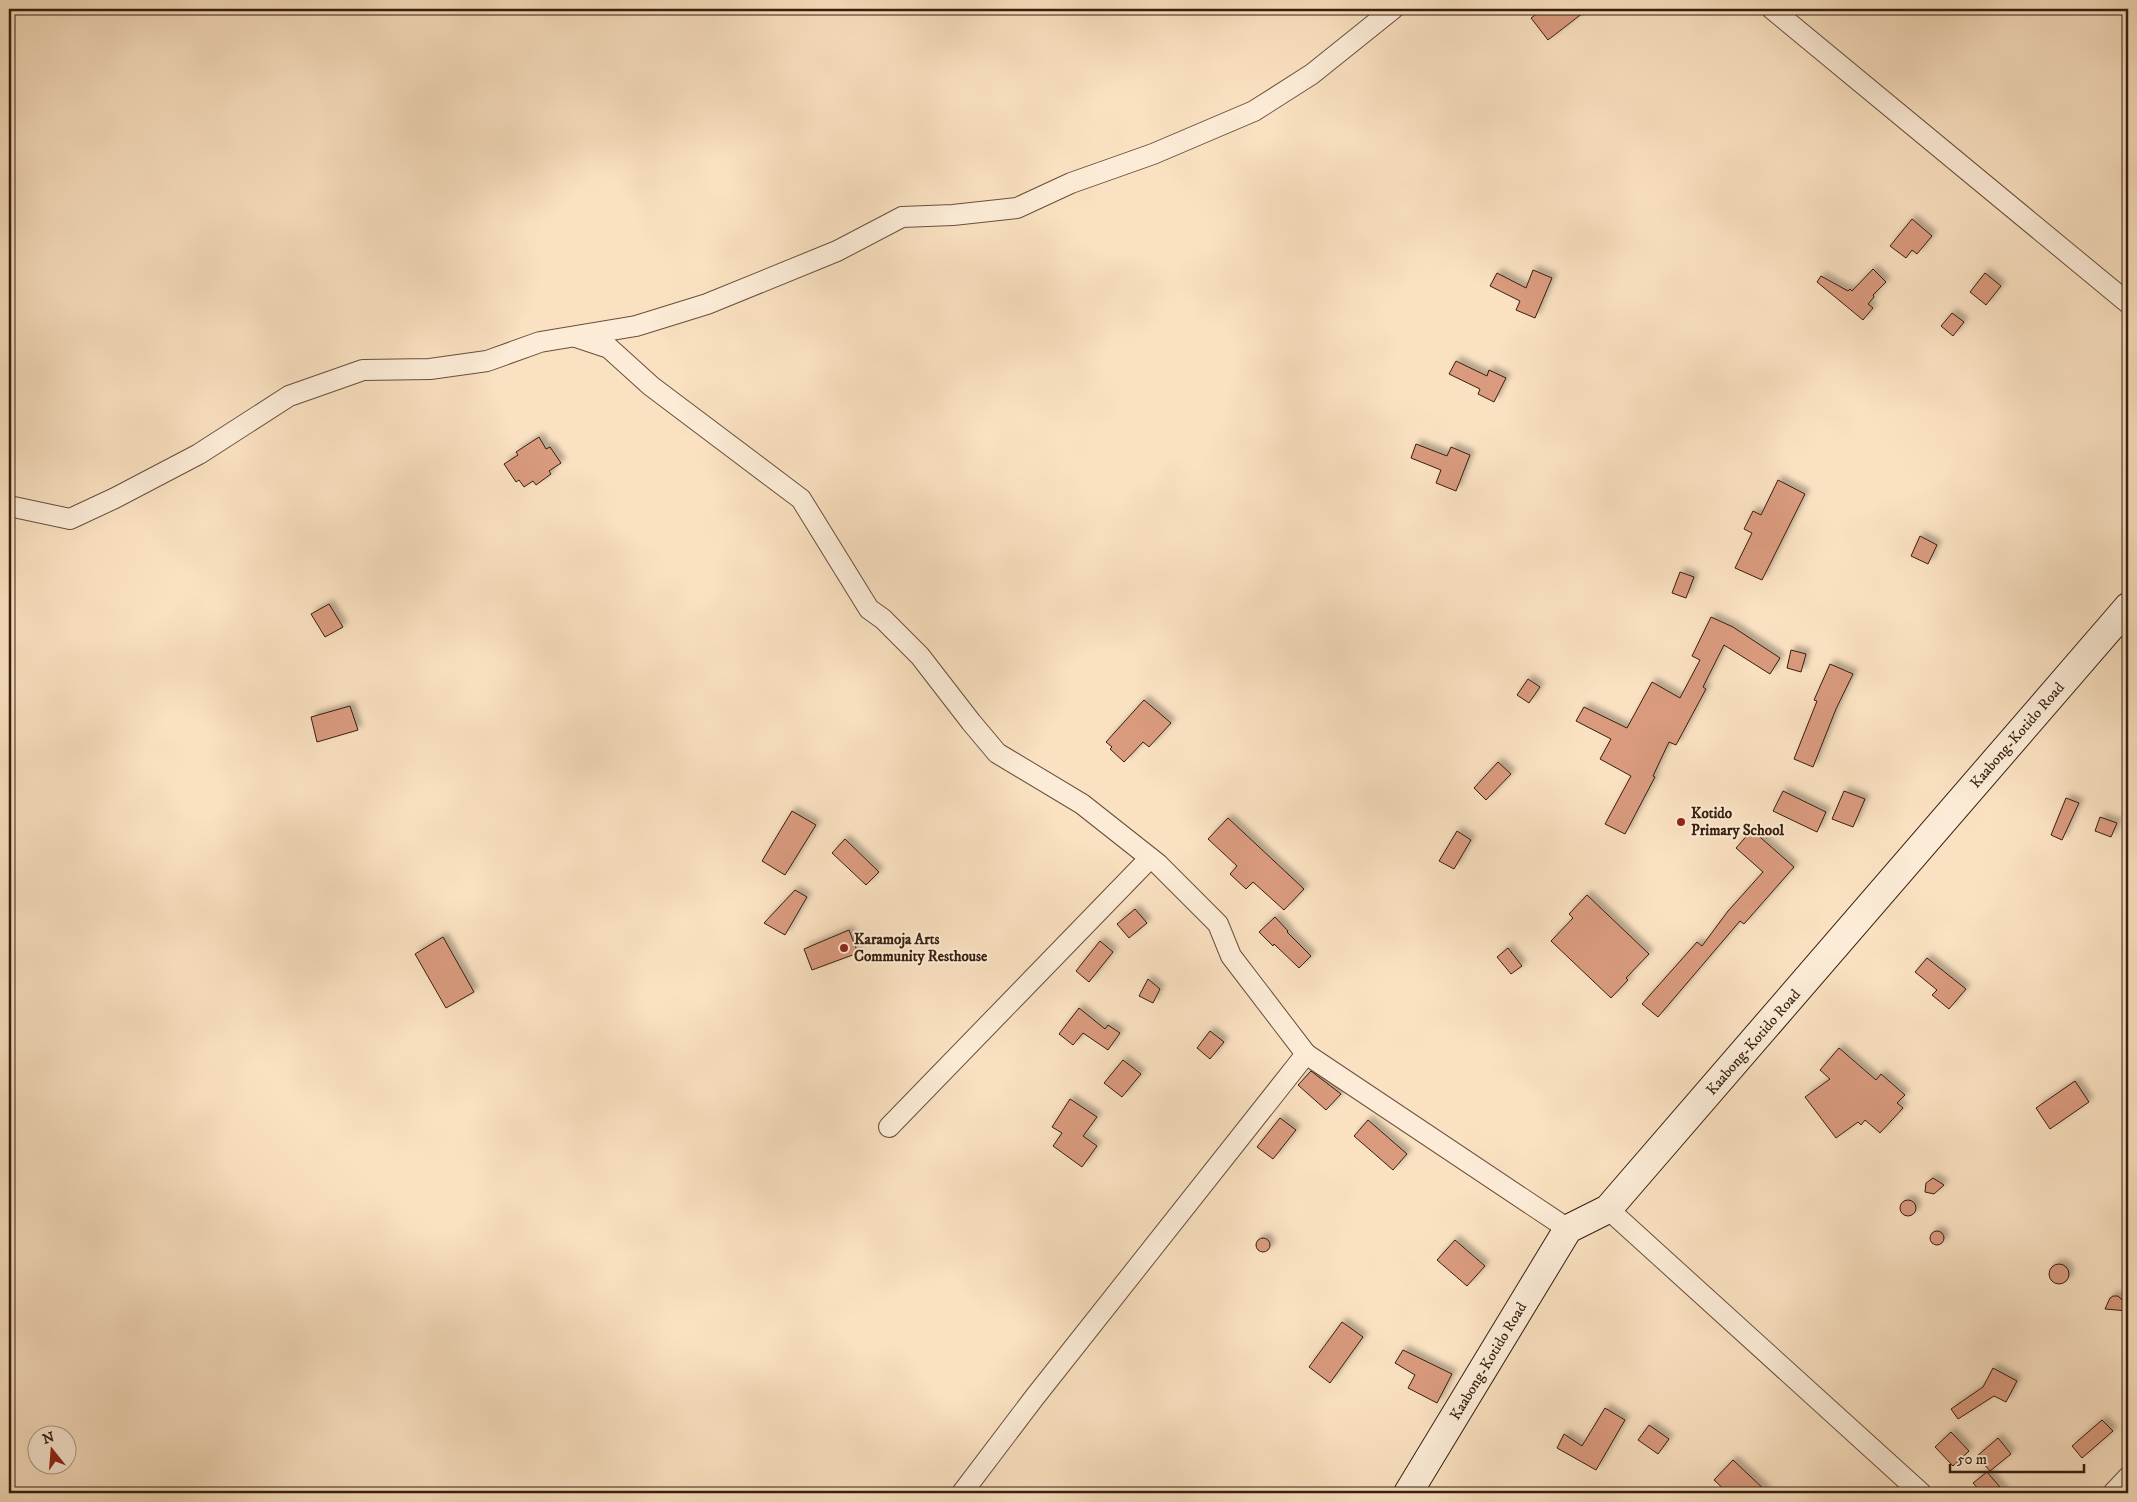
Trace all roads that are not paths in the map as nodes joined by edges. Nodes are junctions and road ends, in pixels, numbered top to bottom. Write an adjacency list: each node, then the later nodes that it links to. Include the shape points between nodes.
1 (1393, 9): 4 (street, via 1312,74 1254,111 1154,154 1071,183 1017,208 902,217 837,251 707,304 636,326)
2 (1772, 9): 3 (street)
3 (2128, 304)
4 (573, 336): 5 (street, via 540,342 487,361 430,369 363,370 289,396 199,454 70,519); 7 (street, via 608,348 651,386 801,499 869,609 920,656 997,753 1082,804)
5 (9, 506)
6 (2128, 607): 10 (main road, Kaabong-Kotido Road)
7 (1150, 858): 8 (street, via 1218,924 1231,956); 9 (street)
8 (1306, 1054): 11 (street); 13 (street)
9 (889, 1127)
10 (1608, 1209): 11 (main road, Kaabong-Kotido Road); 15 (street)
11 (1568, 1229): 14 (main road, Kaabong-Kotido Road)
12 (2128, 1477): 16 (street)
13 (962, 1493)
14 (1408, 1493)
15 (1921, 1493)
16 (2113, 1493)

